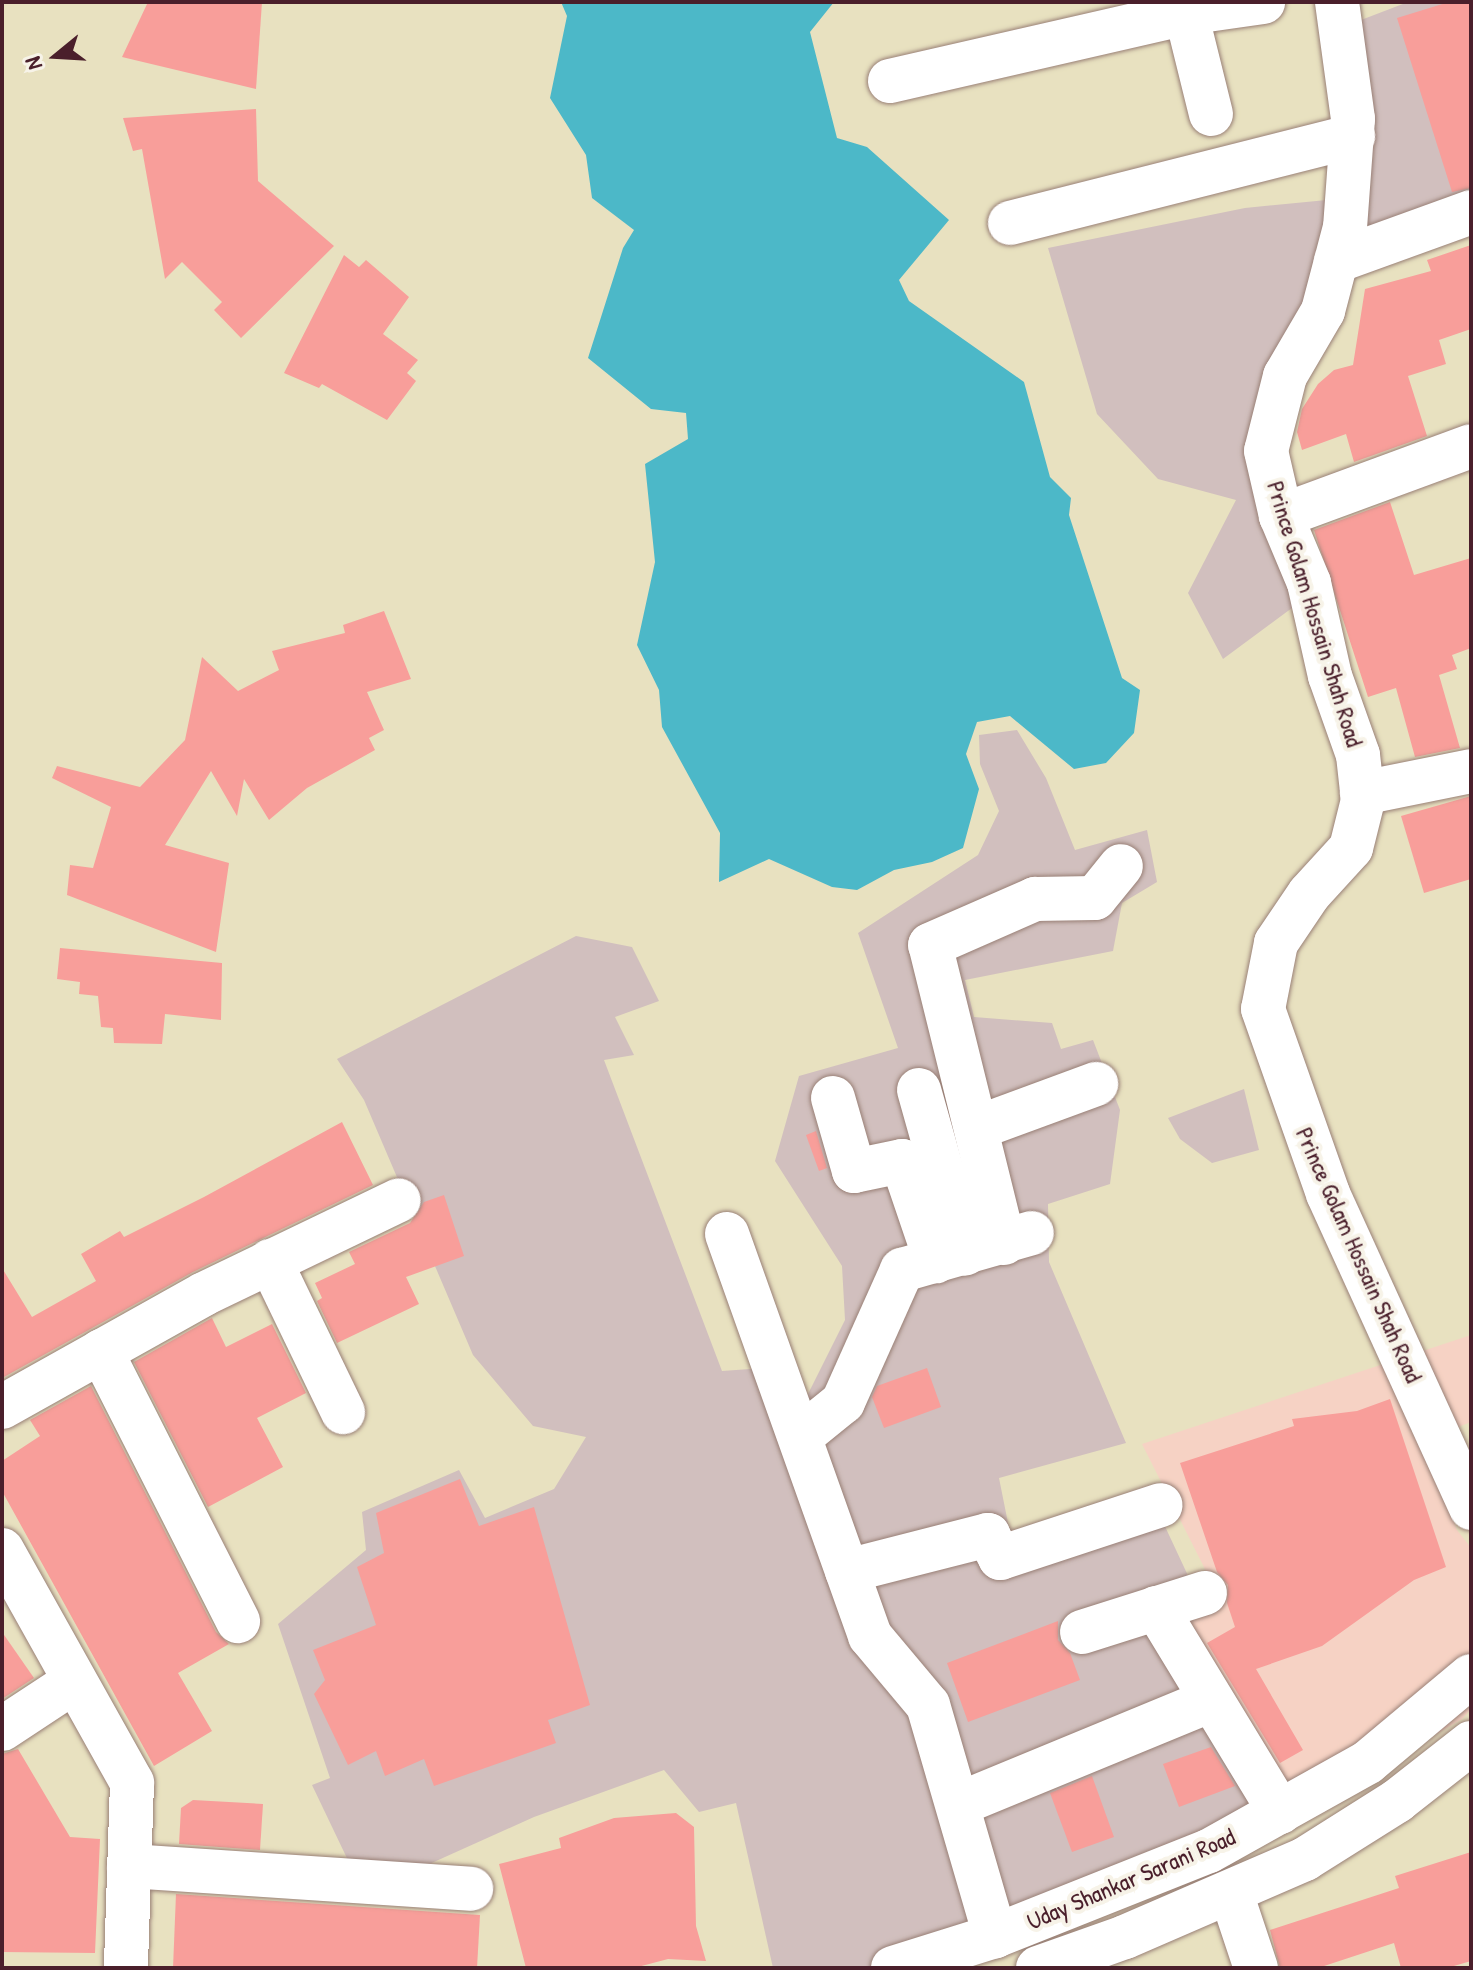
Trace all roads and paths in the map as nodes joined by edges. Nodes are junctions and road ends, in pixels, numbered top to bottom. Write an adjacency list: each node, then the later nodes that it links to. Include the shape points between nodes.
1 (1263, 2): 3 (street)
2 (1337, 2): 6 (street, Prince Golam Hossain Shah Road)
3 (1186, 13): 4 (street); 5 (street)
4 (890, 81)
5 (1211, 114)
6 (1353, 136): 8 (street); 9 (street, Prince Golam Hossain Shah Road, via 1345,227)
7 (1471, 212): 9 (street)
8 (1010, 223)
9 (1336, 261): 11 (street, Prince Golam Hossain Shah Road, via 1323,311 1285,376 1266,451)
10 (1471, 446): 11 (street)
11 (1281, 516): 13 (street, Prince Golam Hossain Shah Road, via 1309,583 1330,676 1358,755)
12 (1471, 771): 13 (street)
13 (1362, 793): 28 (street, Prince Golam Hossain Shah Road, via 1351,848 1309,894 1276,943 1263,1009 1328,1194)
14 (1121, 866): 18 (street, via 1095,898 1035,899 930,945 954,1054)
15 (1096, 1084): 18 (street)
16 (919, 1090): 21 (street)
17 (833, 1098): 21 (street, via 854,1171 902,1161)
18 (979, 1127): 21 (street)
19 (399, 1200): 22 (street)
20 (727, 1234): 26 (street)
21 (984, 1248): 26 (street, via 902,1270 843,1402)
22 (270, 1261): 23 (street); 25 (street)
23 (101, 1351): 24 (street); 33 (street)
24 (2, 1407)
25 (343, 1412)
26 (801, 1436): 30 (street)
27 (1161, 1505): 30 (street, via 1000,1558 988,1535)
28 (1471, 1508)
29 (2, 1550): 36 (street)
30 (847, 1571): 40 (street, via 870,1636 928,1705)
31 (1205, 1593): 32 (street)
32 (1156, 1608): 34 (street); 37 (street)
33 (238, 1621)
34 (1082, 1632)
35 (1471, 1676): 41 (street, Uday Shankar Sarani Road, via 1368,1762)
36 (75, 1681): 38 (street); 42 (street, via 132,1783)
37 (1209, 1701): 40 (street); 41 (street)
38 (2, 1729)
39 (1471, 1743): 44 (street, via 1397,1801 1305,1859)
40 (959, 1804): 45 (street)
41 (1280, 1812): 45 (street, Uday Shankar Sarani Road, via 1209,1851)
42 (129, 1866): 43 (street); 46 (street)
43 (471, 1889)
44 (1231, 1893): 48 (street); 49 (street)
45 (995, 1936): 47 (street, Uday Shankar Sarani Road)
46 (126, 1968)
47 (893, 1968)
48 (1038, 1968)
49 (1256, 1968)

